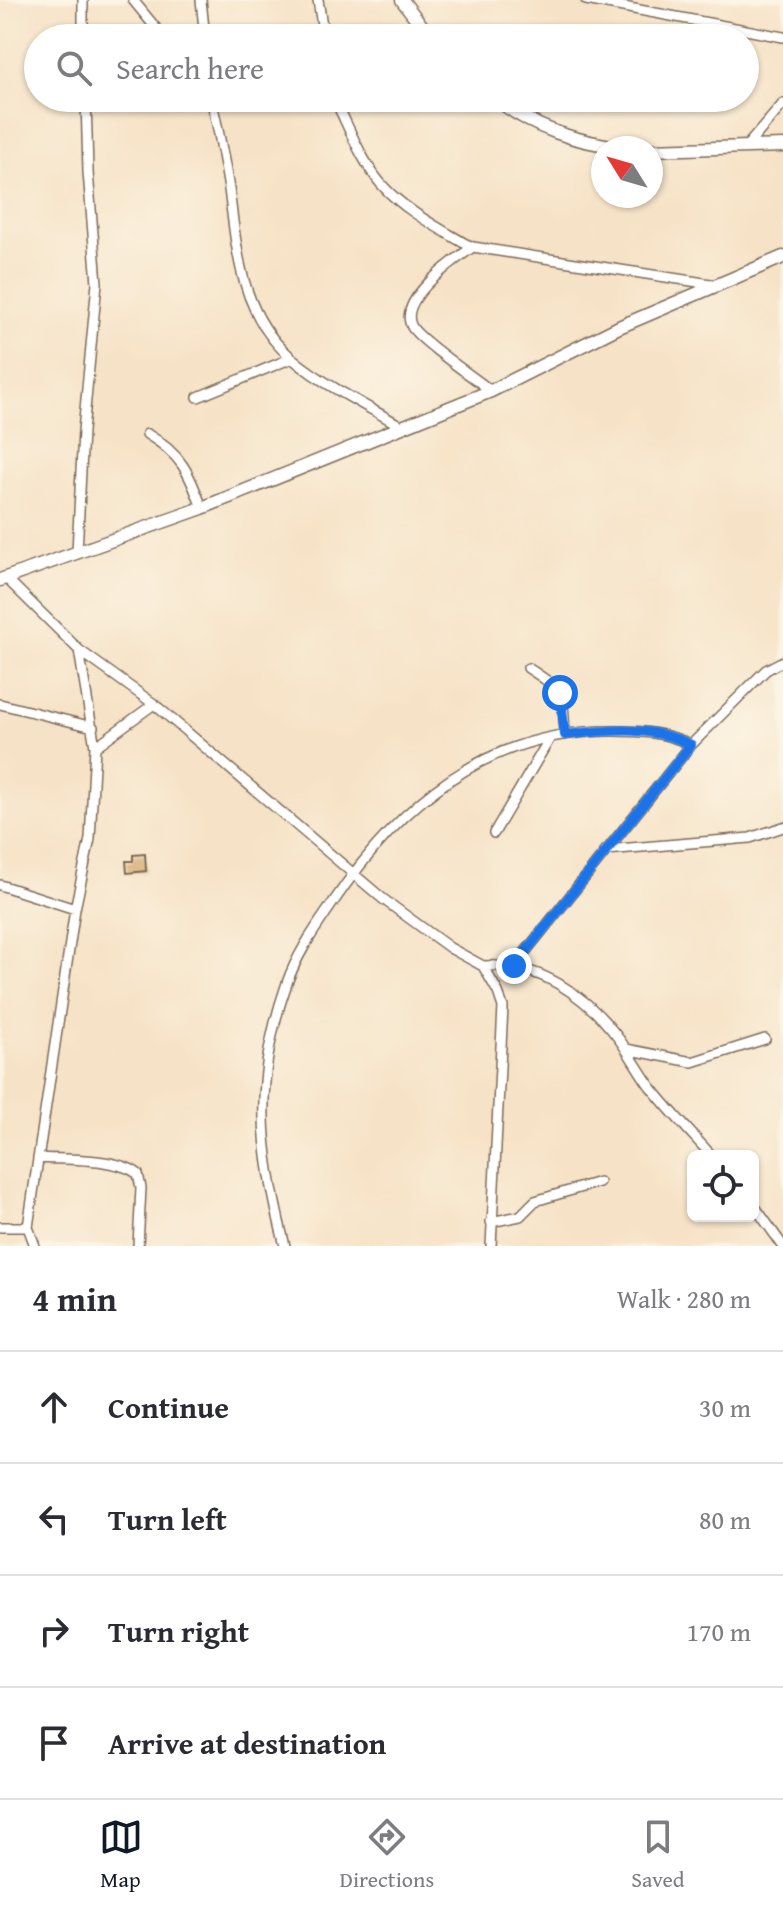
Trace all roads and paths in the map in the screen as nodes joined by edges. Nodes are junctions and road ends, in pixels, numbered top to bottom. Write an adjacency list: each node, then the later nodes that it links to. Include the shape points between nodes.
1 (83, 0): 7 (street)
2 (133, 0): 8 (street)
3 (201, 0): 9 (street)
4 (318, 0): 10 (street)
5 (402, 0): 11 (main road)
6 (586, 0): 12 (street)
7 (83, 24)
8 (153, 24)
9 (204, 24)
10 (322, 24)
11 (420, 24)
12 (714, 24)
13 (759, 32): 14 (street)
14 (783, 37)
15 (783, 104): 22 (street)
16 (86, 112): 33 (street, via 97,283)
17 (214, 112): 27 (street, via 243,279 268,333)
18 (341, 112): 24 (street, via 383,186)
19 (513, 112): 20 (main road, via 542,128)
20 (591, 142)
21 (783, 146): 22 (main road)
22 (746, 147): 23 (main road)
23 (663, 150)
24 (473, 247): 26 (street); 28 (street, via 435,274 411,309 410,321 418,334)
25 (783, 257): 26 (main road)
26 (717, 285): 28 (main road)
27 (292, 358): 29 (street); 30 (street)
28 (491, 391): 30 (main road)
29 (198, 397)
30 (401, 426): 32 (main road)
31 (147, 434): 32 (street, via 182,462)
32 (202, 508): 33 (main road)
33 (77, 552): 34 (main road)
34 (3, 579): 35 (street)
35 (79, 650): 39 (street); 40 (street)
36 (783, 661): 43 (street, via 766,670)
37 (528, 668): 41 (street, via 560,693)
38 (0, 704): 40 (street)
39 (154, 704): 44 (street); 48 (street)
40 (93, 727): 44 (street)
41 (565, 735): 42 (street); 43 (street, via 640,731)
42 (550, 738): 46 (street); 48 (street, via 497,752 438,787)
43 (691, 745): 47 (street)
44 (95, 747): 50 (street, via 90,839)
45 (783, 827): 47 (street, via 750,838)
46 (494, 833)
47 (606, 850): 52 (street)
48 (353, 873): 51 (street, via 450,948); 64 (street, via 297,958 273,1029 262,1113)
49 (0, 885): 50 (street)
50 (75, 909): 56 (street)
51 (483, 966): 52 (street); 59 (street, via 503,1007)
52 (514, 966): 54 (street, via 556,981 594,1012)
53 (765, 1039): 54 (street, via 692,1062)
54 (626, 1049): 55 (street, via 649,1085)
55 (707, 1150)
56 (38, 1158): 61 (street); 63 (street, via 110,1164 138,1174)
57 (599, 1182): 59 (street, via 535,1201 520,1216)
58 (759, 1212): 66 (street)
59 (491, 1222): 65 (street)
60 (0, 1227): 61 (street)
61 (28, 1227): 62 (street)
62 (35, 1246)
63 (138, 1246)
64 (285, 1246)
65 (491, 1246)
66 (783, 1246)

